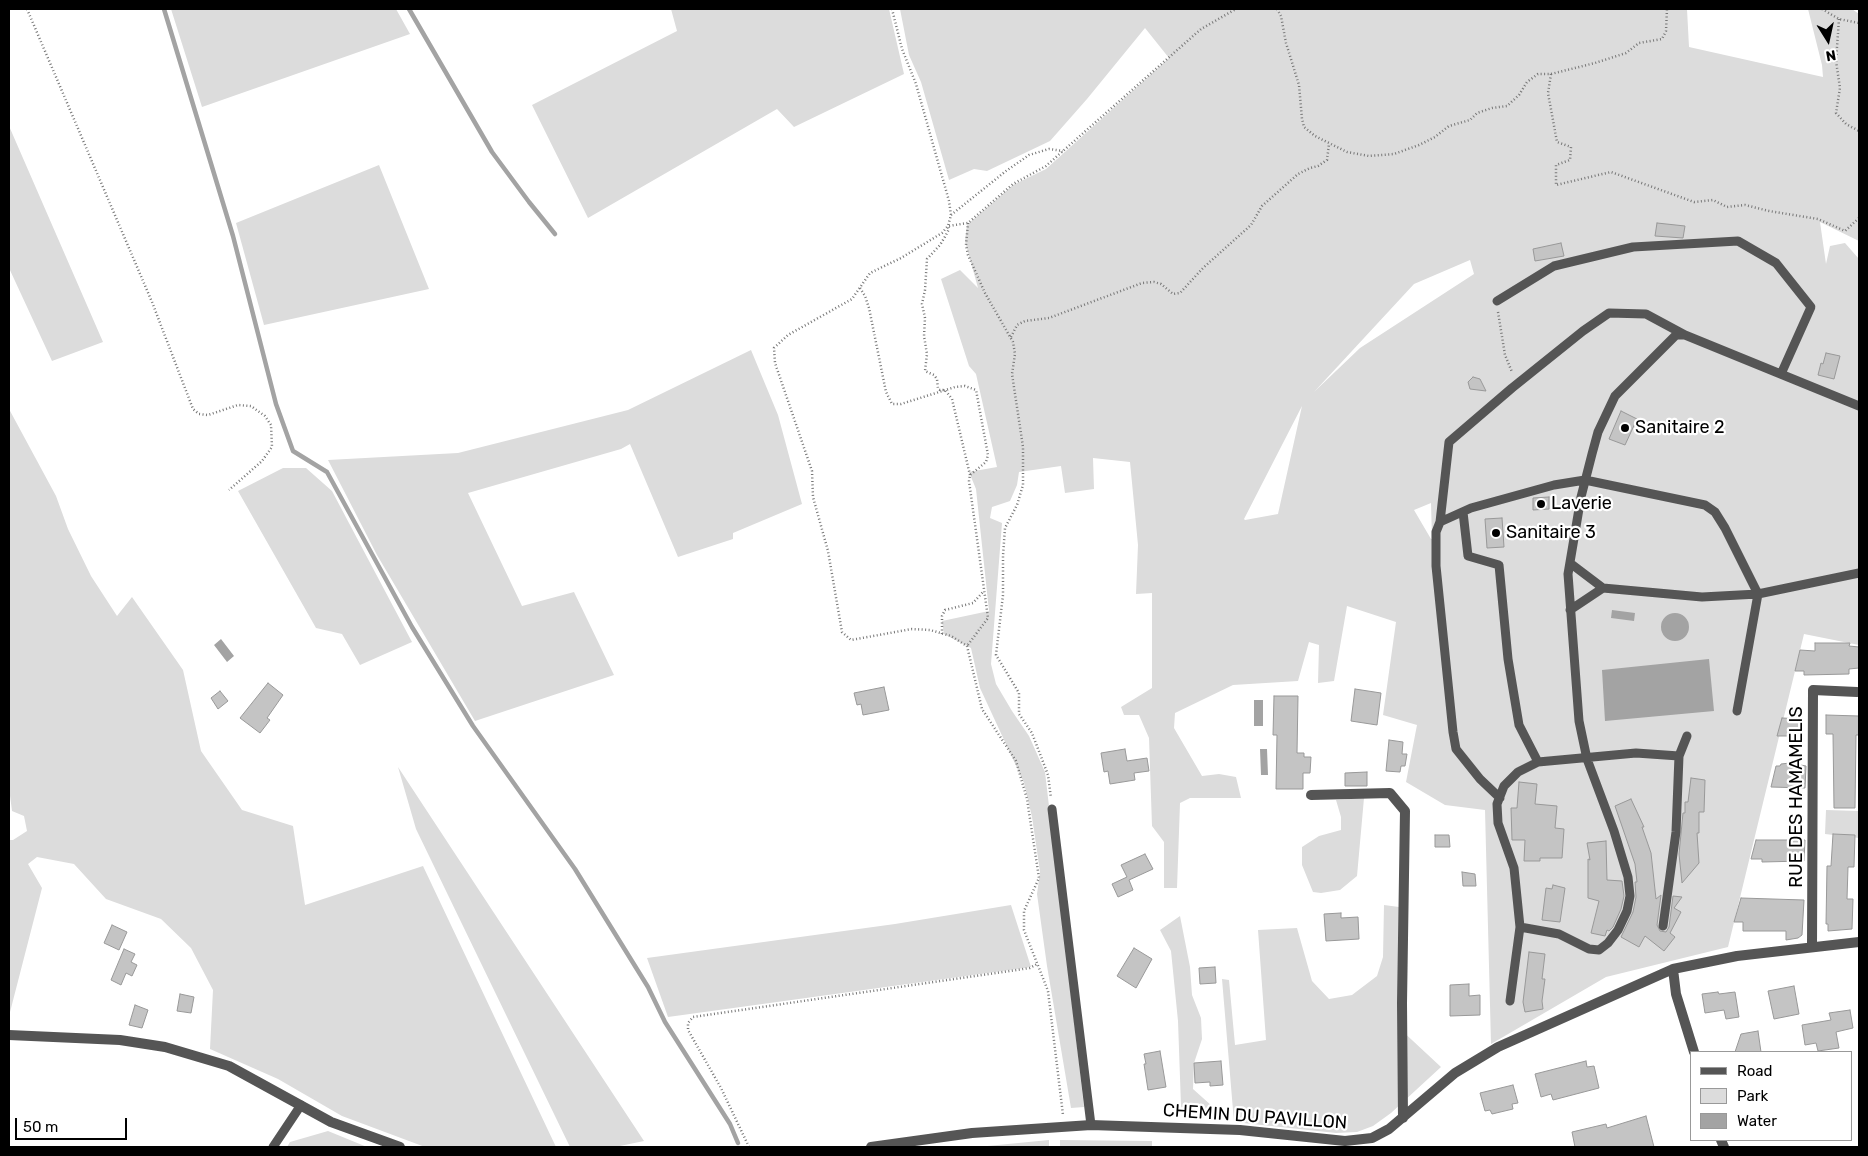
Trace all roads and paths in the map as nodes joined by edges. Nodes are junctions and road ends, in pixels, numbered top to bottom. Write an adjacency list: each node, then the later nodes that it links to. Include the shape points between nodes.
1 (27, 9): 27 (path, via 152,302 193,408 198,414 208,415 238,405 252,406 271,425 272,447)
2 (892, 9): 13 (path, via 902,49 930,129)
3 (1236, 9): 12 (path, via 1201,29)
4 (1277, 9): 11 (path, via 1299,86 1304,127)
5 (1666, 9): 9 (path, via 1666,31 1662,39 1639,42 1626,53)
6 (1822, 9): 7 (path)
7 (1839, 19): 8 (path); 10 (path, via 1836,61 1840,88 1836,113)
8 (1859, 23)
9 (1551, 74): 11 (path, via 1538,74 1507,106 1478,113 1470,120 1449,126 1419,146 1394,154 1369,156); 14 (path, via 1548,93 1557,142 1572,147 1570,160 1556,165 1556,184 1611,172 1694,202 1713,200 1727,207 1745,205 1818,219 1845,231)
10 (1859, 131)
11 (1329, 144): 20 (path, via 1327,160 1298,174 1262,206 1251,226 1180,293 1173,294 1154,282 1142,282 1049,318 1017,325)
12 (1063, 151): 13 (path, via 1049,149 1029,155); 15 (path, via 1046,166 1013,184)
13 (951, 215): 16 (path)
14 (1859, 218)
15 (968, 222): 16 (path); 20 (path, via 968,255)
16 (948, 226): 17 (path, via 942,234 870,274); 23 (path, via 940,245 927,259 922,304 927,354 925,371 937,378 940,390)
17 (860, 288): 23 (path, via 869,308 886,392 892,404); 36 (path, via 852,299 788,335 774,348 775,363 812,471 813,497 828,551 842,632 850,640 912,630)
18 (1497, 301): 21 (lane, via 1554,266 1632,247 1738,241 1776,263 1811,306); 22 (path, via 1505,355)
19 (1685, 335): 21 (lane); 22 (lane, via 1646,314 1609,313); 26 (lane, via 1676,335 1615,396 1598,432)
20 (1010, 338): 46 (path, via 1015,354 1012,374 1023,447 1023,485 1005,528 1003,595 996,655 1019,693 1019,714 1032,733 1048,775)
21 (1781, 374): 24 (lane)
22 (1518, 384): 29 (lane, via 1449,442)
23 (945, 390): 25 (path, via 952,399); 25 (path, via 965,386 976,390 988,455 986,462)
24 (1859, 406)
25 (970, 475): 33 (path)
26 (1585, 480): 28 (lane, via 1554,485); 30 (lane); 34 (lane, via 1706,505 1725,528)
27 (229, 490)
28 (1463, 512): 29 (lane); 43 (lane, via 1468,556 1499,565 1508,659 1519,725)
29 (1440, 522): 45 (lane, via 1436,532 1436,566 1456,749)
30 (1570, 562): 32 (lane); 35 (lane)
31 (1859, 574): 34 (lane)
32 (1603, 588): 34 (lane, via 1702,597); 35 (lane)
33 (984, 591): 36 (path, via 973,603 945,610); 37 (path, via 988,618)
34 (1758, 594): 39 (lane)
35 (1570, 610): 42 (lane, via 1579,721)
36 (942, 634): 37 (path)
37 (967, 646): 51 (path, via 982,709 1016,761 1027,799 1039,878 1024,911 1024,930)
38 (1857, 692): 50 (street, RUE DES HAMAMELIS, via 1813,690)
39 (1737, 711)
40 (1686, 736): 41 (lane)
41 (1679, 756): 42 (lane, via 1636,753); 47 (lane, via 1676,832)
42 (1587, 759): 43 (lane); 48 (lane, via 1628,877 1630,896 1627,911 1618,930 1598,950 1559,934)
43 (1538, 762): 45 (lane, via 1518,772 1504,786)
44 (1311, 795): 57 (street, via 1390,793 1405,811)
45 (1500, 798): 48 (lane, via 1497,804 1498,823 1514,868)
46 (1052, 809): 59 (lane)
47 (1663, 926)
48 (1520, 927): 53 (lane)
49 (1859, 942): 50 (street, CHEMIN DU PAVILLON)
50 (1812, 947): 52 (street, CHEMIN DU PAVILLON, via 1737,956)
51 (1037, 964): 58 (path, via 1048,991); 62 (path, via 1030,968 693,1017 688,1023 688,1030)
52 (1673, 969): 55 (street, via 1676,994); 57 (street, CHEMIN DU PAVILLON, via 1498,1048 1455,1073)
53 (1510, 1001)
54 (9, 1035): 56 (street, via 120,1040 165,1047 229,1066)
55 (1694, 1051)
56 (301, 1105): 60 (lane); 61 (street, via 331,1122)
57 (1403, 1118): 59 (street, CHEMIN DU PAVILLON, via 1372,1138 1345,1141 1240,1130)
58 (1065, 1126): 59 (street, CHEMIN DU PAVILLON); 63 (street, CHEMIN DU PAVILLON, via 972,1133)
59 (1091, 1126)
60 (273, 1147)
61 (400, 1147)
62 (749, 1147)
63 (871, 1147)

